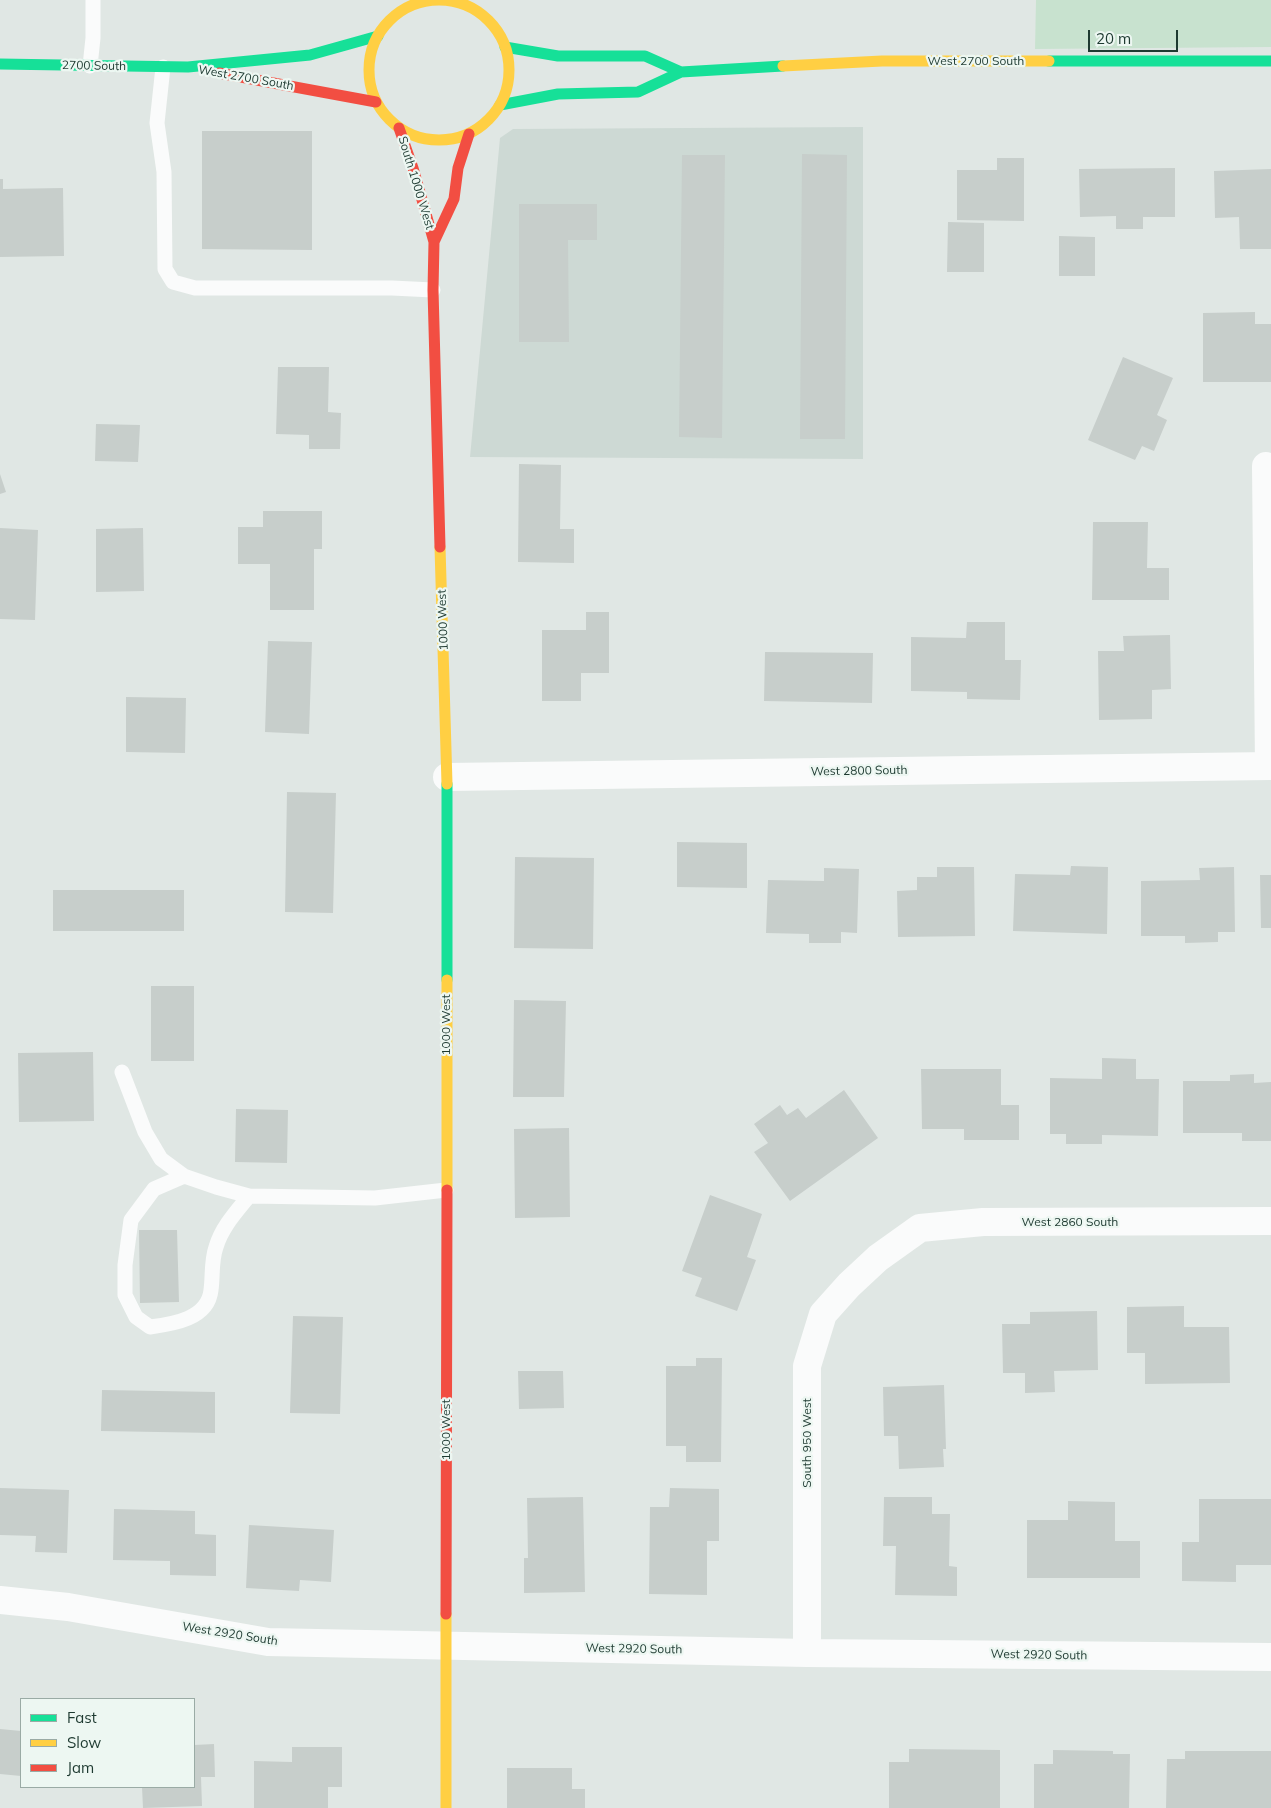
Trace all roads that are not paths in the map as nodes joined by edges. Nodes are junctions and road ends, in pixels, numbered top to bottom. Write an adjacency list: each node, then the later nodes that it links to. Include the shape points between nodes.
1 (92, 0): 8 (lane)
2 (452, 0): 3 (main road); 5 (main road, via 481,15 496,29)
3 (405, 4): 4 (main road)
4 (378, 36): 10 (main road, West 2700 South, via 310,55); 12 (main road, via 368,69)
5 (505, 47): 11 (main road, West 2700 South, via 558,56 645,56); 13 (main road, via 509,66 507,87)
6 (1271, 61): 11 (main road, West 2700 South, via 882,61)
7 (0, 64): 8 (main road, 2700 South)
8 (90, 66): 9 (main road, 2700 South)
9 (163, 67): 10 (main road, 2700 South); 17 (lane, via 157,123 164,172 165,269 173,282 195,288)
10 (188, 67): 12 (main road, West 2700 South)
11 (681, 72): 13 (main road, West 2700 South, via 638,92 558,94)
12 (376, 102): 14 (main road)
13 (500, 105): 15 (main road, via 486,122)
14 (399, 128): 15 (main road, via 433,140 451,140); 16 (main road, South 1000 West)
15 (468, 134): 16 (main road, South 1000 West, via 458,168 454,199)
16 (434, 242): 17 (main road, 1000 West)
17 (433, 290): 20 (main road, 1000 West)
18 (1266, 466): 19 (street)
19 (1270, 766): 20 (street, West 2800 South)
20 (447, 777): 23 (main road, 1000 West)
21 (122, 1072): 22 (lane, via 145,1132 161,1159)
22 (184, 1176): 24 (lane); 24 (lane, via 154,1189 131,1220 125,1295 136,1317 150,1327 190,1319 205,1305 211,1292 215,1249 222,1230)
23 (446, 1190): 24 (lane, via 375,1198); 28 (main road, 1000 West)
24 (249, 1196)
25 (1271, 1221): 26 (street, West 2860 South, via 983,1222 920,1228)
26 (878, 1258): 29 (street, South 950 West, via 823,1314 807,1366)
27 (0, 1600): 28 (street, West 2920 South, via 68,1607 268,1642)
28 (445, 1644): 29 (street, West 2920 South); 31 (main road, 1000 West)
29 (807, 1653): 30 (street, West 2920 South)
30 (1271, 1657)
31 (446, 1808)

